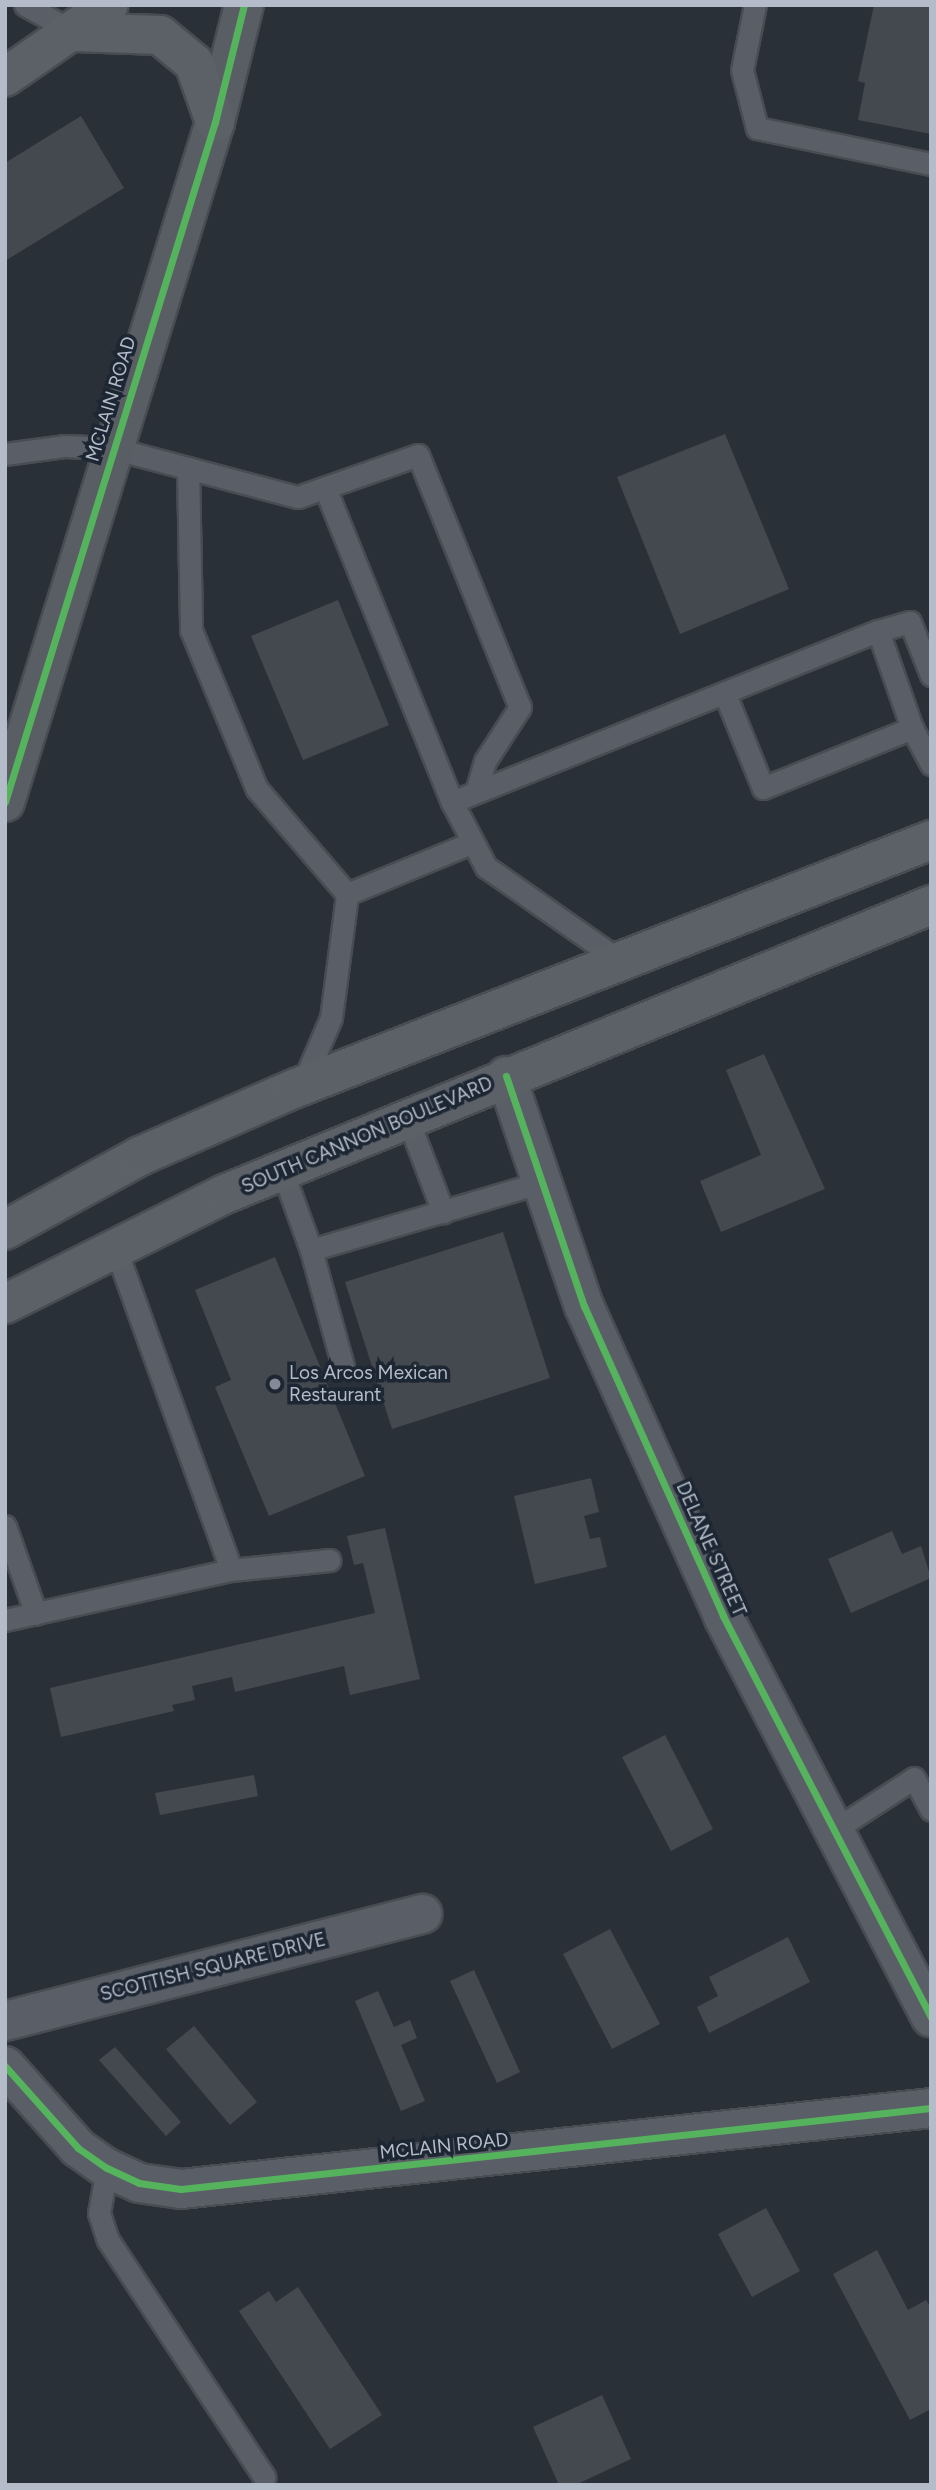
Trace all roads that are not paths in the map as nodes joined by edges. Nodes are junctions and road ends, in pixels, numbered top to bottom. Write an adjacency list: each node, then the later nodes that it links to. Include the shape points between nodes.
1 (25, 5): 5 (lane)
2 (108, 5): 5 (main road)
3 (244, 5): 7 (street, MCLAIN ROAD)
4 (755, 5): 8 (lane, via 742,70 757,128)
5 (75, 32): 6 (main road); 7 (main road, via 160,35 194,63)
6 (5, 77)
7 (215, 122): 9 (street, MCLAIN ROAD)
8 (931, 164)
9 (112, 448): 10 (lane, via 65,446); 11 (lane); 19 (street, MCLAIN ROAD)
10 (5, 454)
11 (188, 468): 12 (lane, via 298,497); 23 (lane, via 191,630 257,789)
12 (325, 488): 18 (lane, via 418,455 520,707 485,761); 20 (lane)
13 (878, 632): 14 (lane, via 910,622); 15 (lane); 16 (lane)
14 (931, 676)
15 (725, 694): 16 (lane, via 763,788); 18 (lane)
16 (912, 728): 17 (lane)
17 (931, 764)
18 (476, 792): 20 (lane)
19 (5, 802)
20 (452, 803): 22 (lane)
21 (931, 839): 25 (main road)
22 (473, 842): 23 (lane); 25 (lane, via 486,867)
23 (347, 894): 27 (lane, via 331,1018)
24 (931, 905): 26 (main road, SOUTH CANNON BOULEVARD)
25 (619, 960): 27 (main road)
26 (506, 1076): 28 (main road, SOUTH CANNON BOULEVARD); 30 (street, DELANE STREET)
27 (302, 1085): 32 (main road, via 140,1156)
28 (407, 1117): 29 (main road, SOUTH CANNON BOULEVARD); 31 (lane)
29 (282, 1170): 33 (main road, SOUTH CANNON BOULEVARD); 34 (lane)
30 (539, 1183): 31 (lane); 43 (street, DELANE STREET, via 584,1306 723,1616)
31 (443, 1212): 34 (lane)
32 (5, 1230)
33 (116, 1250): 35 (main road, SOUTH CANNON BOULEVARD); 39 (lane)
34 (311, 1250): 36 (lane)
35 (5, 1304)
36 (343, 1366)
37 (5, 1526): 40 (lane)
38 (329, 1560): 39 (lane)
39 (231, 1570): 40 (lane)
40 (36, 1615): 41 (lane)
41 (5, 1620)
42 (931, 1810): 43 (lane, via 914,1778)
43 (834, 1830): 45 (street, DELANE STREET)
44 (422, 1914): 46 (street, SCOTTISH SQUARE DRIVE)
45 (931, 2017)
46 (5, 2021)
47 (5, 2066): 49 (street, MCLAIN ROAD, via 78,2148)
48 (931, 2108): 49 (street, MCLAIN ROAD, via 227,2186 181,2189 139,2183)
49 (107, 2168): 50 (lane, via 99,2213 108,2240)
50 (264, 2477)

